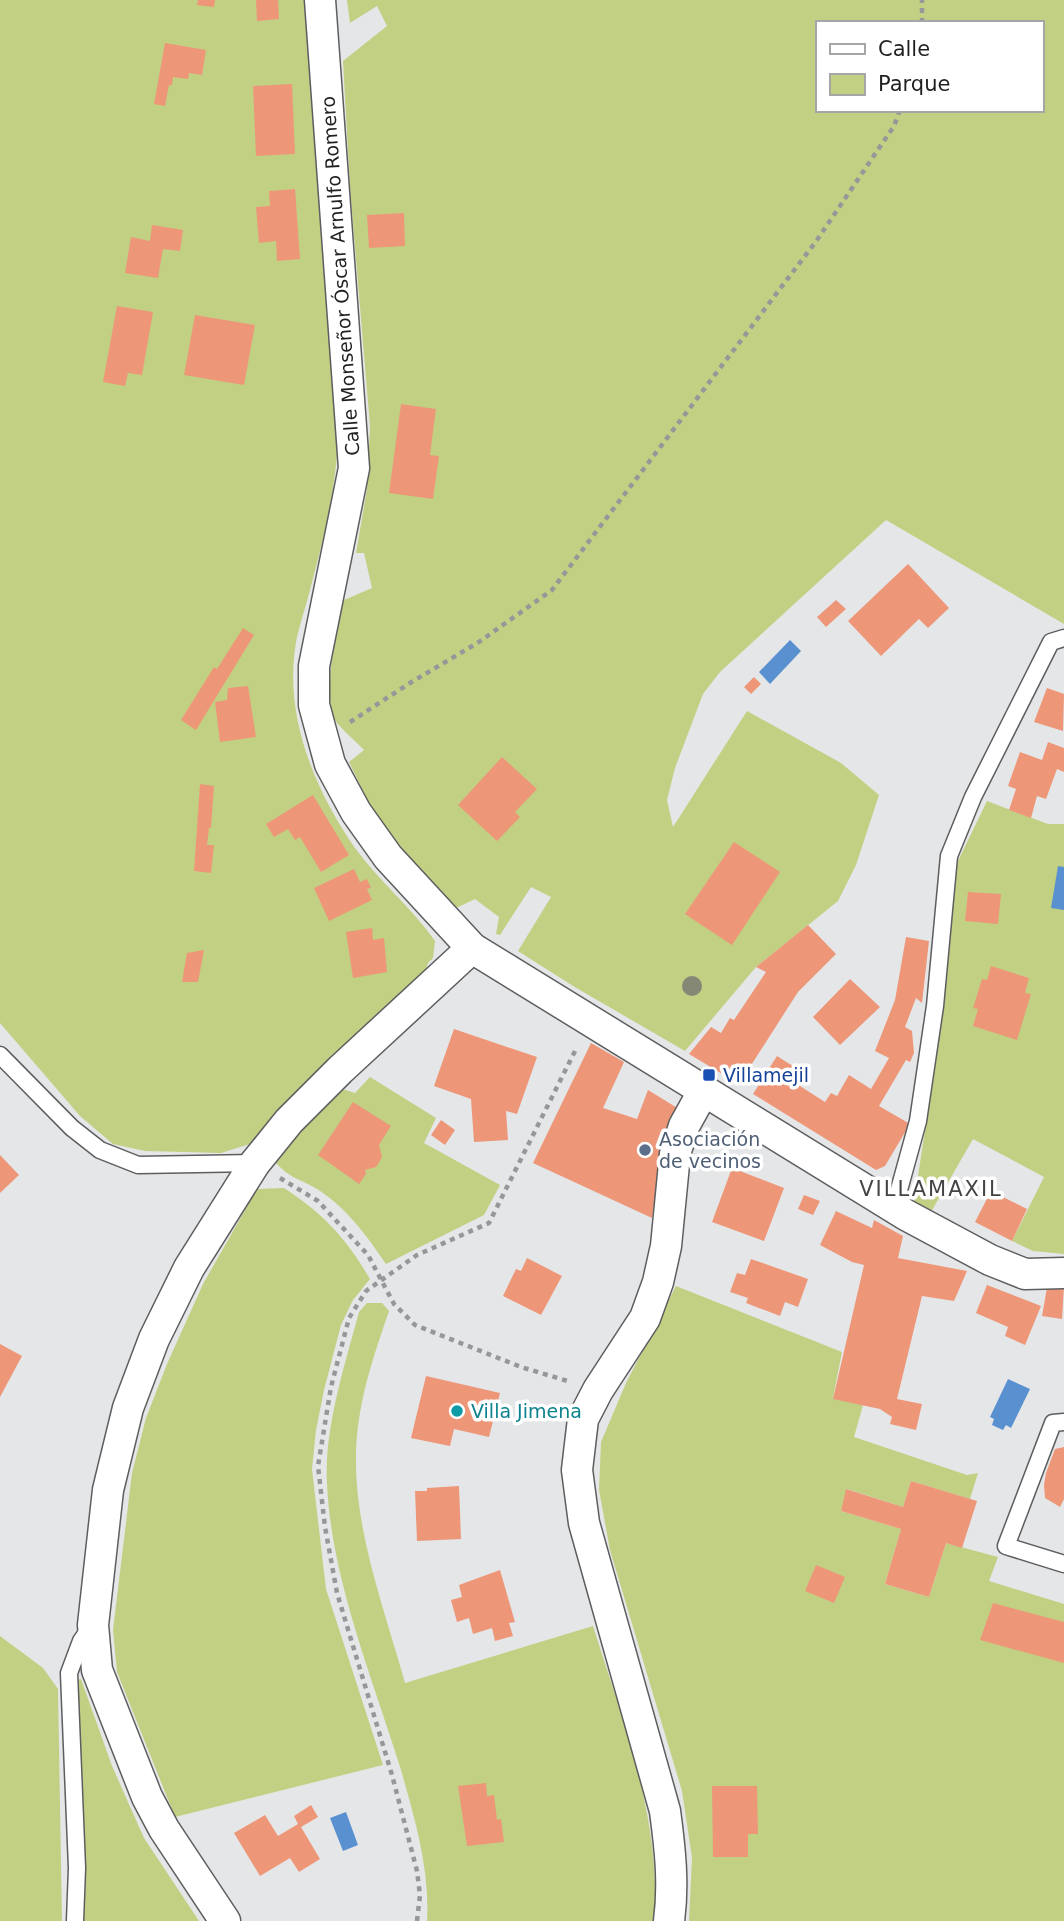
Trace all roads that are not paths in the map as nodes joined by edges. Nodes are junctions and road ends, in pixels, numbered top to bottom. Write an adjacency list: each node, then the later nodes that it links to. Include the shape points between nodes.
1 (320, 0): 3 (street, Calle Monseñor Óscar Arnulfo Romero, via 354,468 314,666 314,705 330,764 356,812 388,857)
2 (1064, 638): 7 (lane, via 1051,642 973,797 949,856 935,1006 918,1121)
3 (472, 948): 5 (street, Calle Monseñor Óscar Arnulfo Romero); 6 (street, via 340,1070)
4 (0, 1055): 6 (lane, via 100,1150 138,1165)
5 (704, 1090): 7 (street, Calle Monseñor Óscar Arnulfo Romero); 14 (street, via 684,1126 676,1154 666,1246 645,1318 583,1419 577,1470 584,1523 665,1811 671,1856)
6 (255, 1163): 11 (street, via 189,1268 154,1339 128,1408 108,1490)
7 (894, 1208): 8 (street, Calle Monseñor Óscar Arnulfo Romero, via 1025,1274)
8 (1064, 1273)
9 (1064, 1422): 10 (lane, via 1053,1423 1006,1546)
10 (1064, 1564)
11 (93, 1625): 12 (lane, via 81,1641 69,1673); 13 (street, via 97,1670 147,1797)
12 (75, 1921)
13 (225, 1921)
14 (668, 1921)

